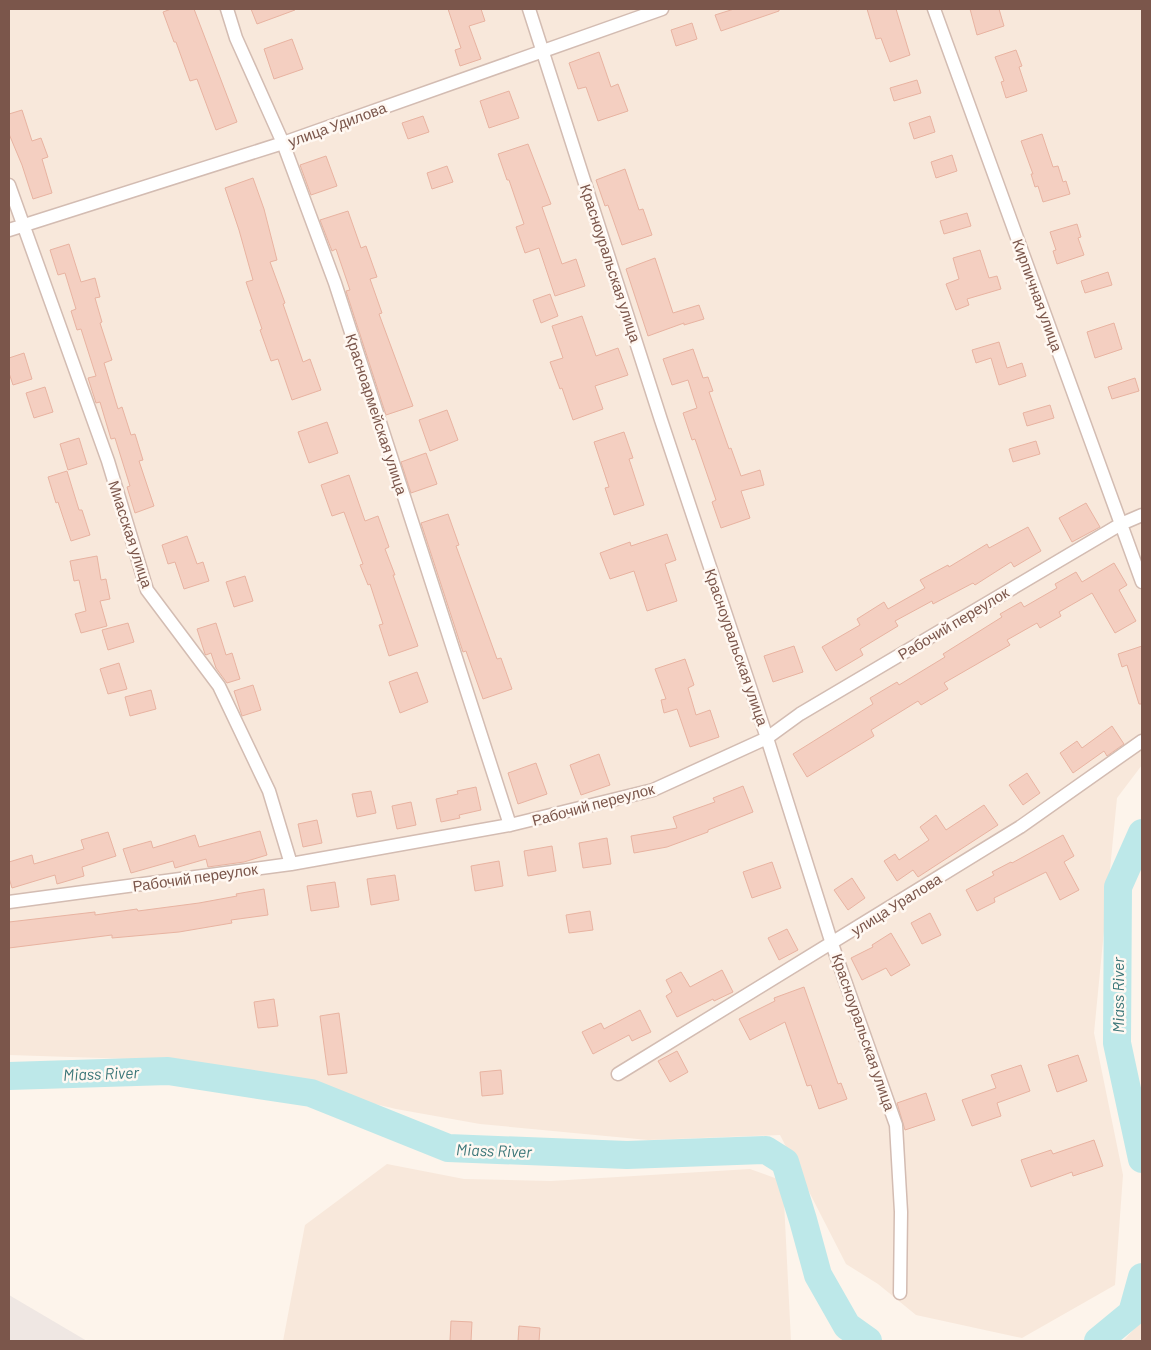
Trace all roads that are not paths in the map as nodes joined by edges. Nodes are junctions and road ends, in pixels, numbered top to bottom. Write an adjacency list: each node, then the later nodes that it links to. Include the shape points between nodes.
1 (227, 9): 6 (street, Красноармейская улица, via 236,38)
2 (529, 9): 5 (street, Красноуральская улица)
3 (662, 9): 5 (street, улица Удилова)
4 (934, 9): 11 (street, Кирпичная улица)
5 (543, 50): 6 (street, улица Удилова); 13 (street, Красноуральская улица)
6 (284, 143): 8 (street, улица Удилова); 15 (street, Красноармейская улица, via 335,283)
7 (9, 185): 8 (street, Миасская улица)
8 (22, 225): 9 (street, улица Удилова); 16 (street, Миасская улица, via 108,461 147,590 219,686 269,791)
9 (9, 230)
10 (1142, 515): 11 (street, Рабочий переулок)
11 (1121, 524): 12 (street, Кирпичная улица); 13 (street, Рабочий переулок, via 800,714)
12 (1142, 582)
13 (767, 738): 15 (street, Рабочий переулок, via 653,790); 18 (street, Красноуральская улица)
14 (1142, 741): 18 (street, улица Уралова, via 1020,827)
15 (510, 825): 16 (street, Рабочий переулок)
16 (291, 864): 17 (street, Рабочий переулок)
17 (9, 902)
18 (832, 944): 19 (street, улица Уралова); 20 (street, Красноуральская улица, via 896,1125 901,1212)
19 (618, 1074)
20 (900, 1293)

